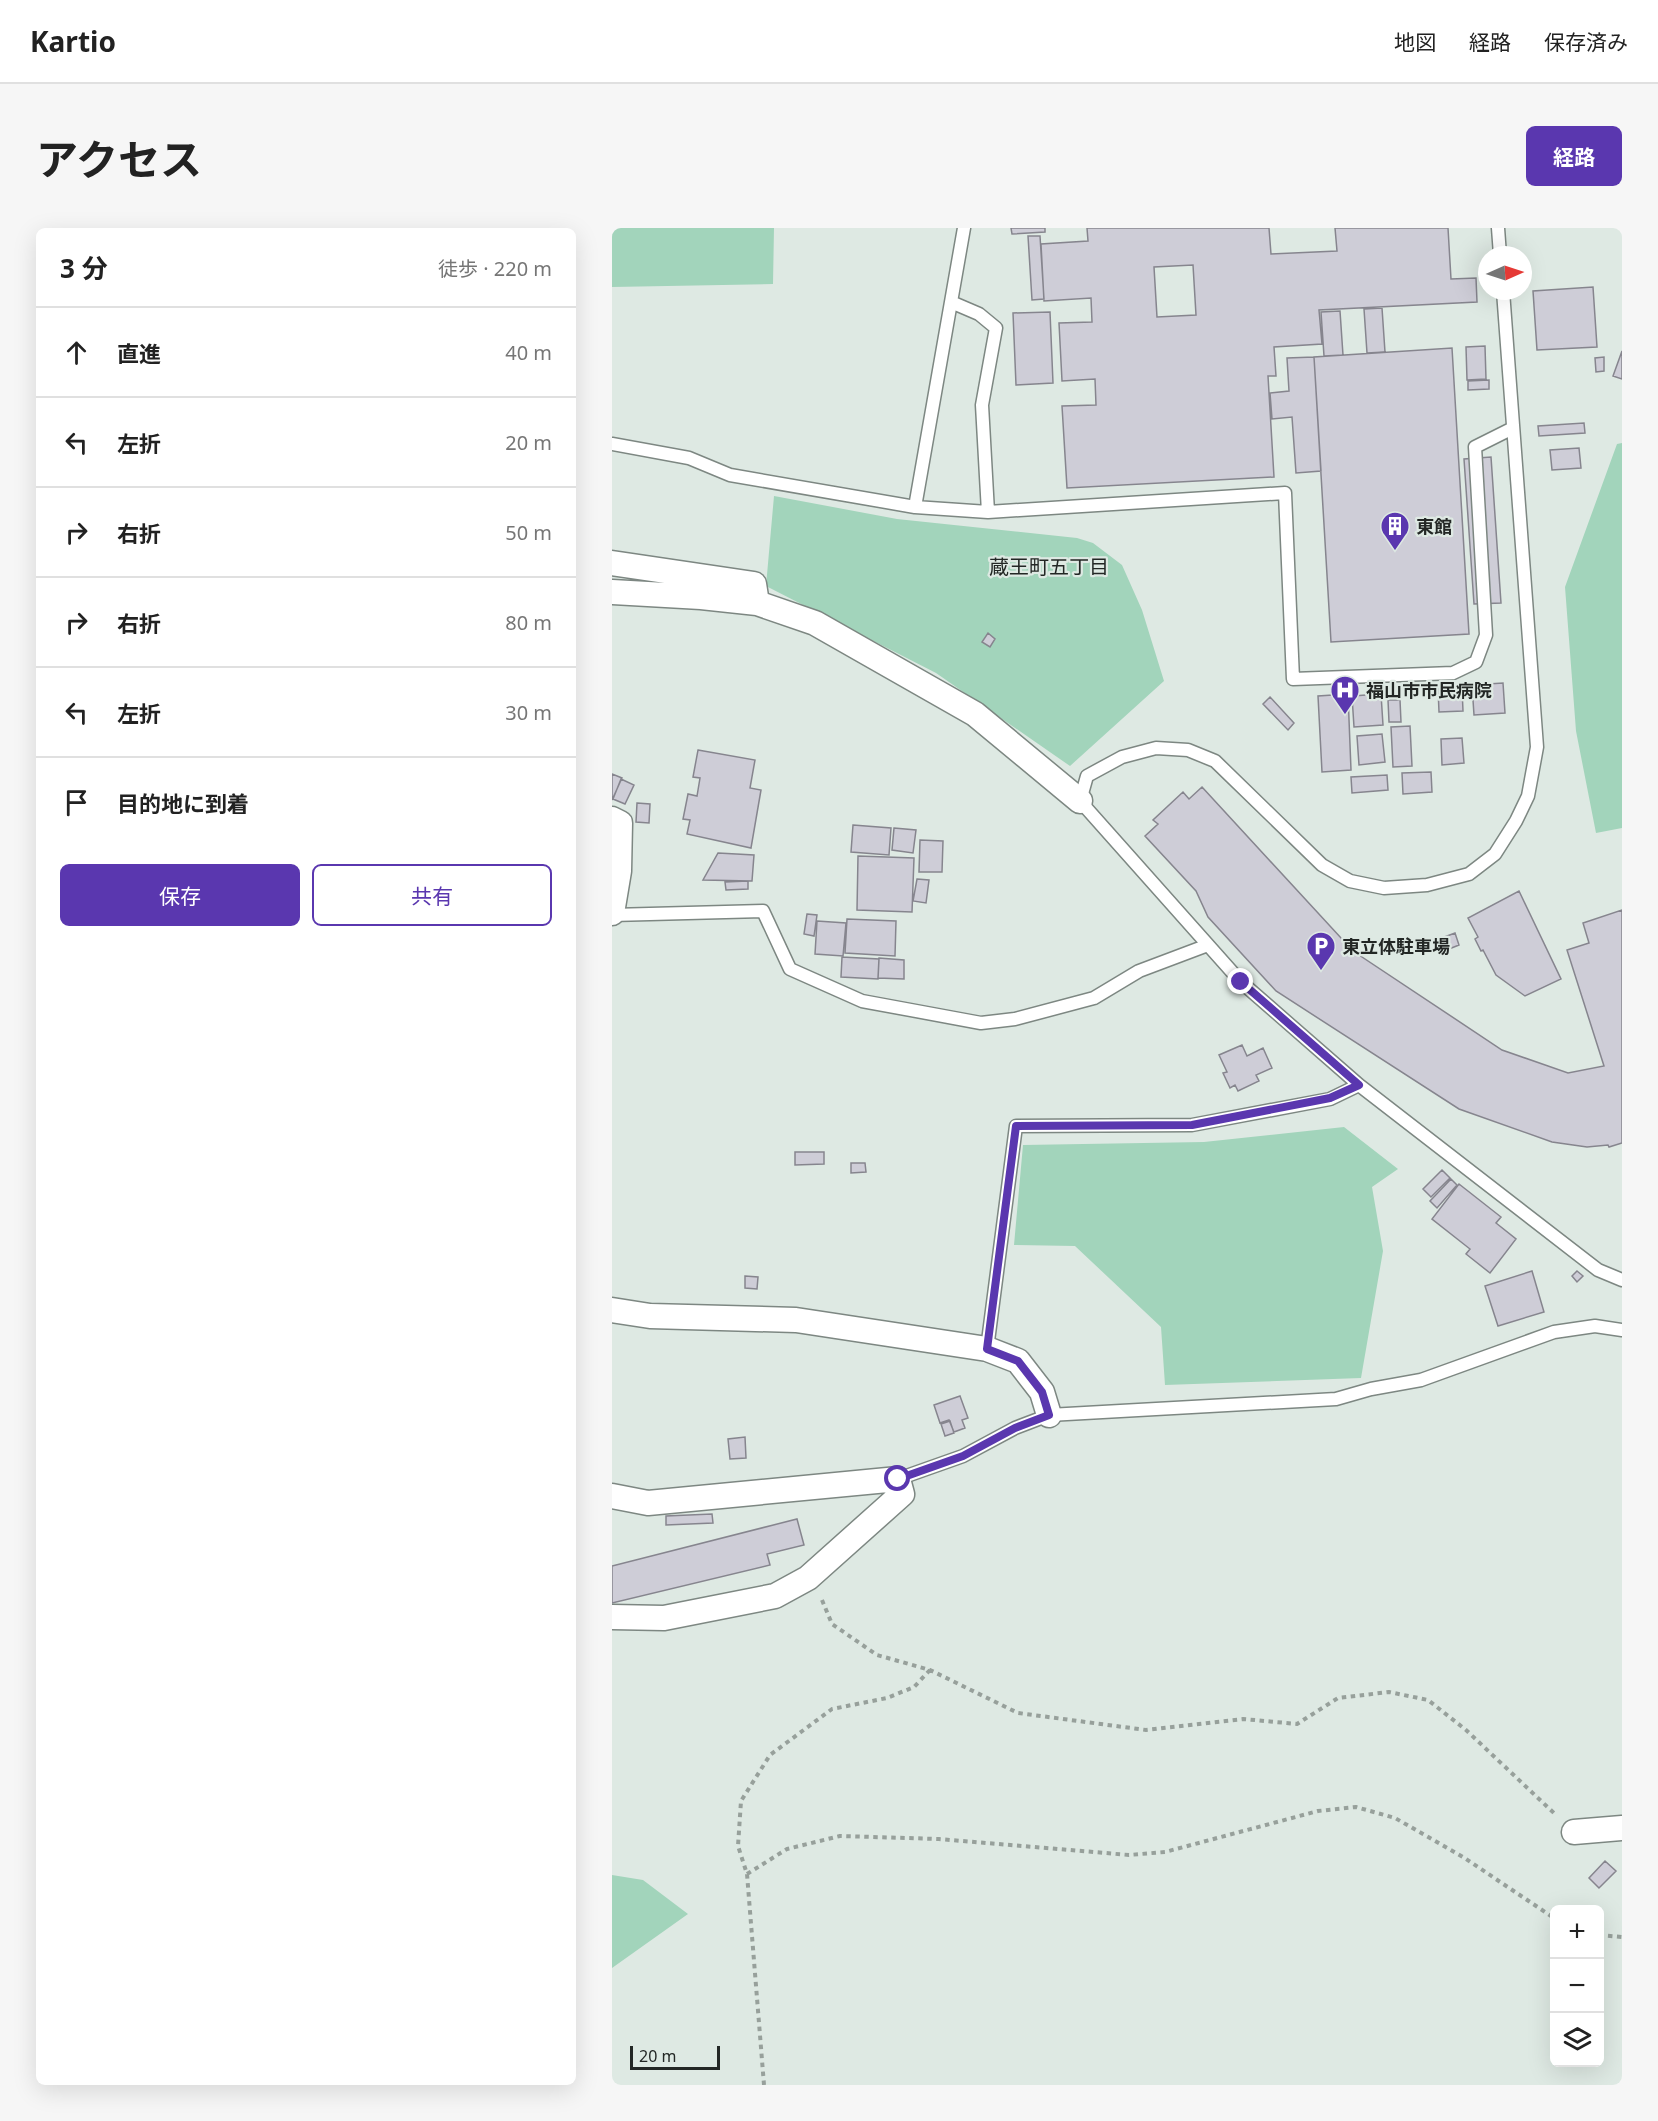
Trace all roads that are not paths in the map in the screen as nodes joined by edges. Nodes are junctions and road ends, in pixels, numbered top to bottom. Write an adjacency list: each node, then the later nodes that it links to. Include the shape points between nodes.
1 (964, 228): 5 (lane)
2 (1498, 228): 3 (lane)
3 (1499, 246)
4 (1504, 300): 6 (lane)
5 (951, 302): 8 (lane); 9 (lane, via 979,314 996,328 982,405)
6 (1513, 428): 9 (lane, via 1475,447 1486,635 1476,662 1453,673 1293,679 1285,493); 13 (lane, via 1537,747 1528,796 1495,854 1469,874 1427,885 1384,888 1350,881 1322,865 1215,761 1188,750 1156,748 1122,757 1087,776)
7 (612, 444): 8 (lane, via 689,458 730,475)
8 (915, 507): 9 (lane)
9 (988, 512)
10 (612, 562): 12 (street, via 754,584)
11 (612, 592): 12 (street)
12 (757, 603): 13 (street, via 814,623 975,714)
13 (1080, 801): 16 (lane)
14 (612, 819): 15 (street, via 620,824 619,871)
15 (612, 914): 16 (lane, via 763,911 790,969 862,1001 981,1023 1015,1019 1095,998 1139,971)
16 (1208, 945): 17 (lane, via 1241,982)
17 (1359, 1085): 18 (lane, via 1598,1270); 21 (lane, via 1330,1098 1192,1125 1016,1126)
18 (1622, 1280)
19 (612, 1310): 21 (street, via 650,1316 796,1320)
20 (1622, 1330): 22 (lane, via 1595,1326 1554,1332 1421,1380 1336,1399)
21 (987, 1349): 22 (street, via 1018,1361 1042,1392)
22 (1049, 1415): 23 (lane, via 963,1456)
23 (898, 1479): 24 (street, via 648,1503); 25 (street, via 902,1494 808,1578 775,1596 664,1618)
24 (612, 1496)
25 (612, 1617)
26 (1622, 1828): 27 (street)
27 (1574, 1832)

